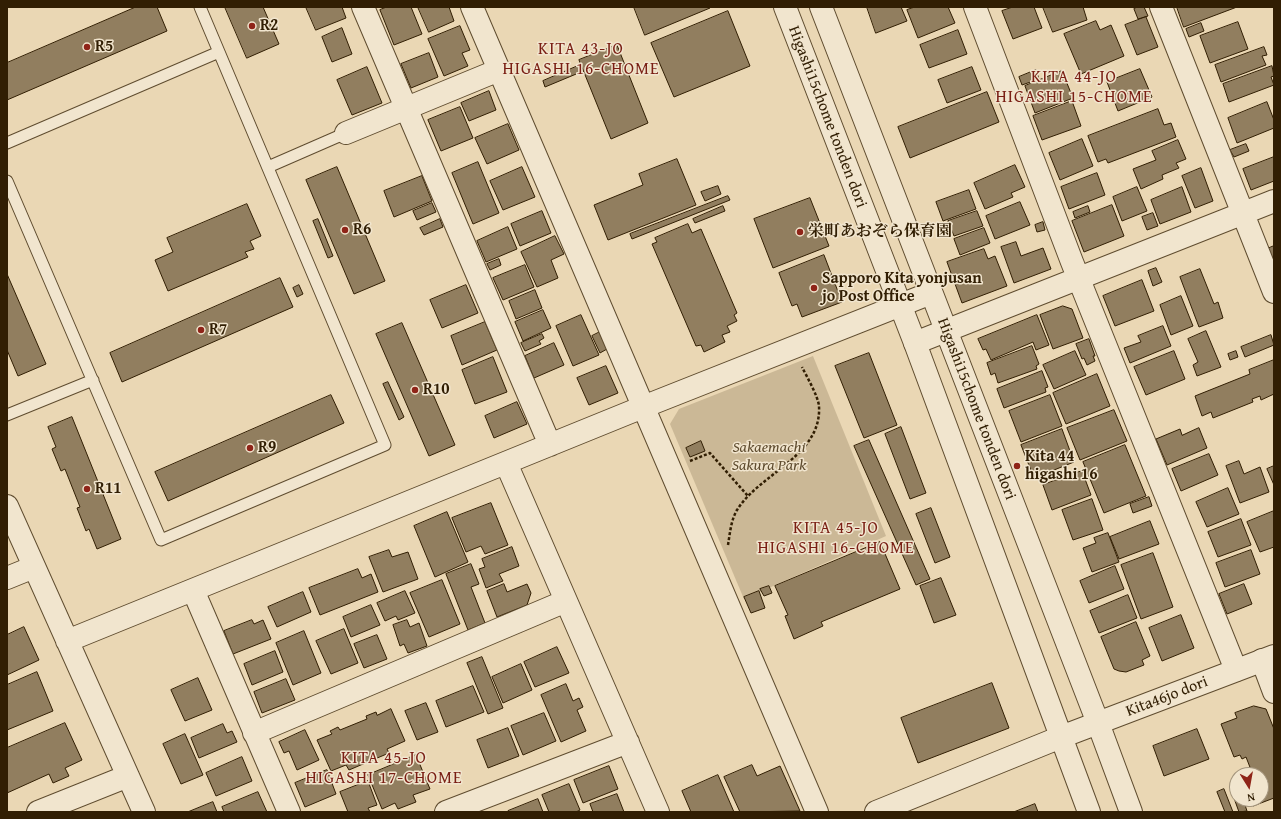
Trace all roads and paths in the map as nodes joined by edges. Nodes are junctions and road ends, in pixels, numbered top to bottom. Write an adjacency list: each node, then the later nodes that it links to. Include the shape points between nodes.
1 (200, 7): 8 (lane)
2 (363, 7): 10 (street)
3 (472, 7): 9 (street)
4 (785, 7): 20 (street, Higashi15chome tonden dori)
5 (821, 7): 19 (street, Higashi15chome tonden dori)
6 (975, 7): 17 (street)
7 (1161, 7): 16 (street)
8 (219, 52): 12 (lane); 13 (lane)
9 (499, 70): 10 (street); 25 (street)
10 (406, 108): 11 (street); 27 (street)
11 (346, 133): 13 (lane)
12 (7, 143)
13 (268, 168): 24 (lane, via 386,446 161,540)
14 (7, 181): 24 (lane)
15 (1274, 201): 16 (street)
16 (1243, 214): 17 (street); 18 (street)
17 (1079, 279): 21 (street); 39 (street)
18 (1274, 292)
19 (931, 293): 20 (street); 21 (street, Higashi15chome tonden dori)
20 (900, 305): 22 (street, Higashi15chome tonden dori); 25 (street)
21 (947, 332): 22 (street); 41 (street, Higashi15chome tonden dori)
22 (915, 343): 43 (street, Higashi15chome tonden dori)
23 (802, 365): 30 (path, via 819,405 817,428 807,445)
24 (93, 380): 26 (lane)
25 (644, 407): 27 (street); 51 (street)
26 (7, 415)
27 (550, 445): 28 (street)
28 (506, 463): 35 (street); 36 (street)
29 (683, 463): 30 (path, via 710,453)
30 (748, 496): 32 (path, via 737,510)
31 (7, 506): 33 (street)
32 (728, 548)
33 (34, 567): 34 (street); 37 (street)
34 (7, 578)
35 (193, 590): 37 (street); 42 (street)
36 (566, 602): 42 (street); 44 (street)
37 (67, 641): 45 (street)
38 (1268, 658): 39 (street, Kita46jo dori); 40 (street)
39 (1236, 670): 41 (street, Kita46jo dori)
40 (1274, 692)
41 (1098, 723): 43 (street, Kita46jo dori); 54 (street, Higashi15chome tonden dori)
42 (254, 733): 48 (street)
43 (1061, 737): 52 (street, Kita46jo dori); 53 (street, Higashi15chome tonden dori)
44 (628, 742): 49 (street); 50 (street)
45 (128, 776): 46 (street); 47 (street)
46 (38, 812)
47 (144, 812)
48 (289, 812)
49 (446, 812)
50 (658, 812)
51 (817, 812)
52 (876, 812)
53 (1089, 812)
54 (1131, 812)

